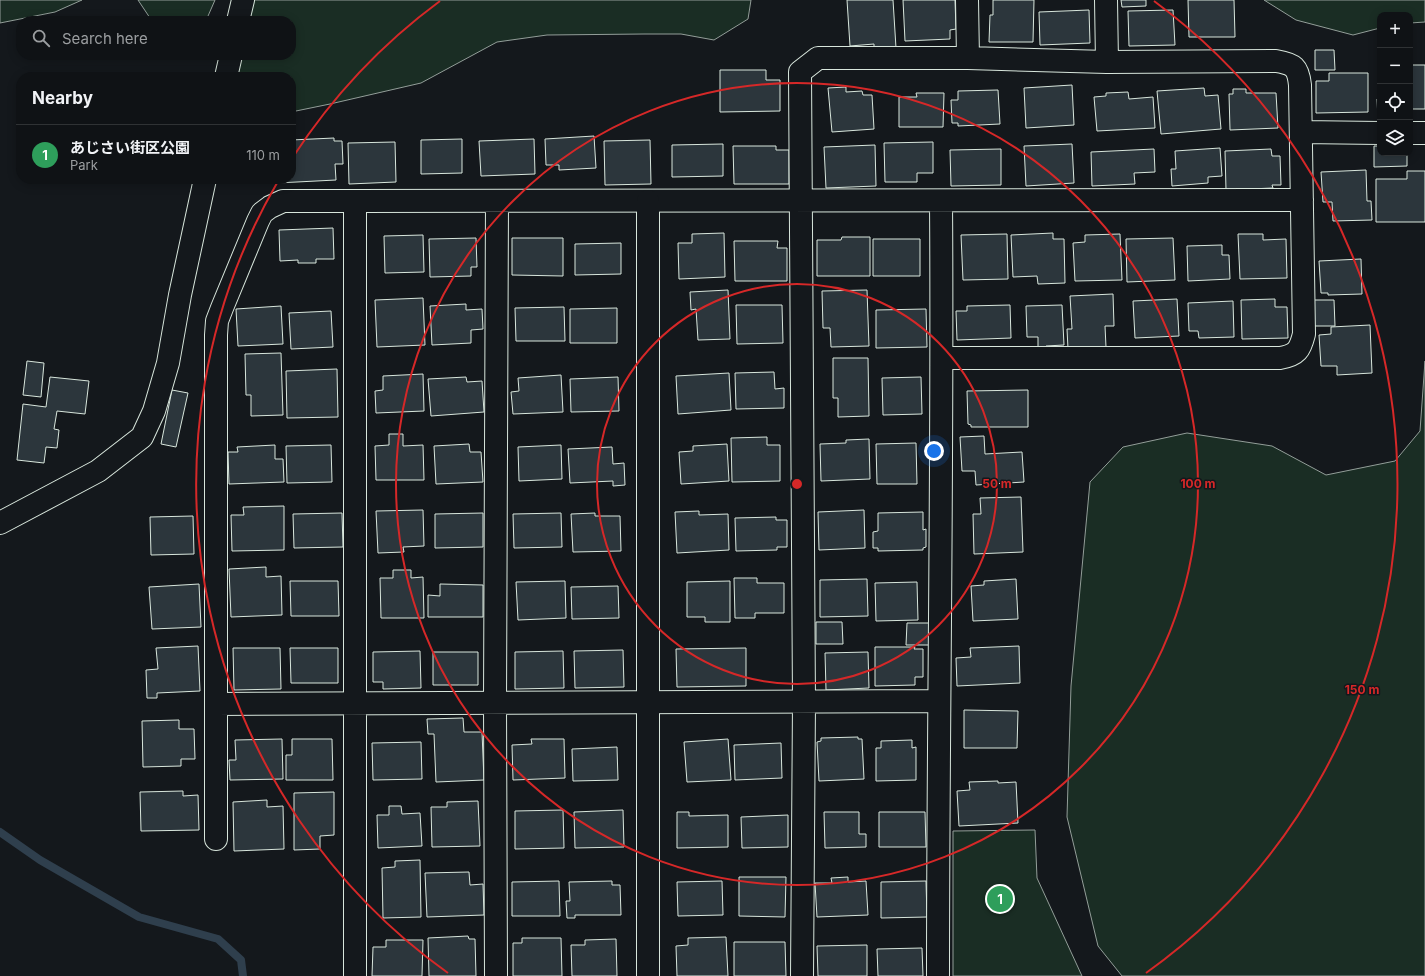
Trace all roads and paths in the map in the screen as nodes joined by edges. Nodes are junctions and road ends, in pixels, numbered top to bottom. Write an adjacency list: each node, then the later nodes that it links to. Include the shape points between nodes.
1 (242, 0): 4 (street)
2 (967, 0): 5 (street)
3 (1106, 0): 7 (street)
4 (239, 16)
5 (968, 58): 7 (street); 18 (street, via 818,58 800,72)
6 (230, 60): 8 (street)
7 (1106, 62): 9 (street, via 1276,60 1287,63 1295,67 1299,75)
8 (227, 72)
9 (1301, 132): 10 (street); 14 (street)
10 (1377, 133)
11 (1413, 133): 12 (street)
12 (1425, 133)
13 (204, 184): 21 (street, via 168,363 154,411 142,436 98,471)
14 (1302, 200): 19 (street); 20 (street, via 1304,334 1298,351 1291,356)
15 (355, 201): 16 (street); 26 (street, via 283,201 270,206 262,213 217,321); 27 (street)
16 (497, 201): 17 (street); 25 (street)
17 (648, 201): 18 (street); 23 (street)
18 (801, 201): 19 (street); 24 (street)
19 (940, 201): 20 (street)
20 (942, 358): 22 (street)
21 (0, 523)
22 (938, 701): 24 (street); 33 (street)
23 (648, 702): 24 (street); 25 (street); 31 (street)
24 (804, 702): 32 (street)
25 (495, 703): 27 (street); 30 (street)
26 (216, 704): 27 (street); 28 (street)
27 (355, 704): 29 (street)
28 (216, 839)
29 (355, 976)
30 (496, 976)
31 (648, 976)
32 (802, 976)
33 (938, 976)

